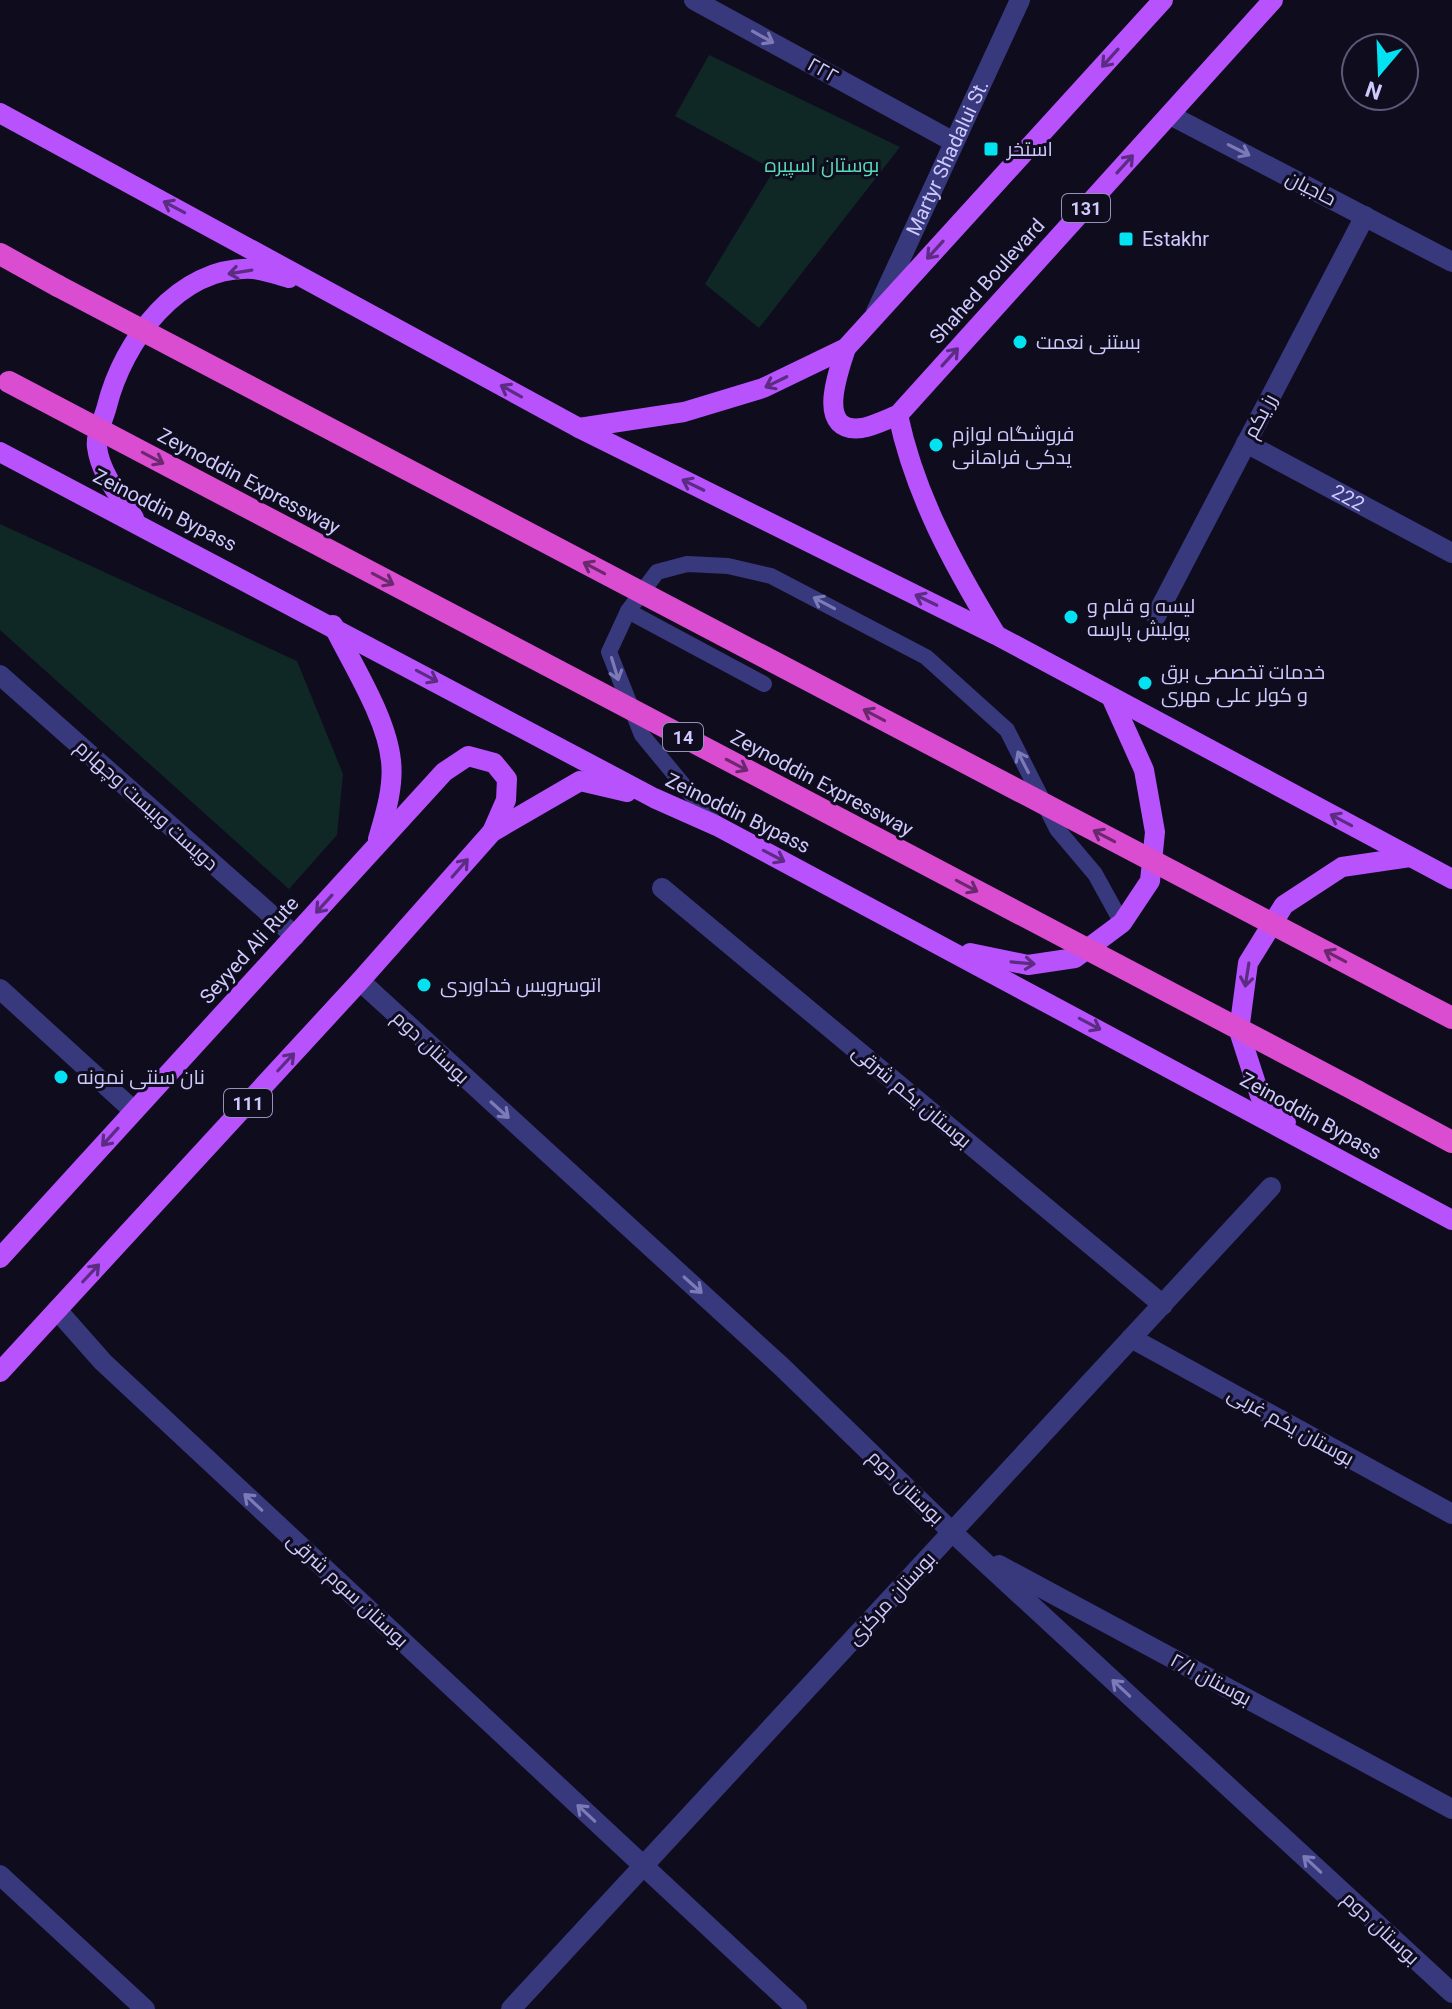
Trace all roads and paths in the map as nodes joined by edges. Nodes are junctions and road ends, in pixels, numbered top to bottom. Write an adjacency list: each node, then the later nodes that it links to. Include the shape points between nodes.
1 (694, 0): 7 (street, ۲۲۲, one-way to 7)
2 (1020, 0): 7 (street, Martyr Shadalui St.)
3 (1163, 0): 12 (main road, one-way to 12)
4 (1273, 0): 6 (main road, Shahed Boulevard / 131)
5 (0, 113): 11 (main road, one-way to 5)
6 (1170, 115): 8 (street, حاجیان, one-way to 8); 15 (main road, Shahed Boulevard / 131, one-way to 6)
7 (952, 141): 12 (street, Martyr Shadalui St.)
8 (1365, 216): 10 (street, حاجیان); 17 (street, رز یکم)
9 (0, 254): 40 (highway, one-way to 9, bridge)
10 (1452, 262)
11 (316, 285): 16 (main road, one-way to 11); 19 (main road, one-way to 19, via 252,269 214,276 173,296 129,347 96,446 109,482)
12 (874, 317): 13 (main road)
13 (846, 348): 15 (main road, via 831,402 835,415 842,424 860,428); 16 (main road, one-way to 16, via 763,388 684,412)
14 (5, 380): 43 (highway, Zeynoddin Expressway / 14, one-way to 43, bridge)
15 (898, 415): 24 (main road, via 924,501 953,565)
16 (579, 428): 24 (main road, one-way to 16)
17 (1246, 443): 20 (street, 222); 22 (street, رز یکم)
18 (0, 452): 19 (main road, Zeinoddin Bypass)
19 (136, 521): 23 (main road, Zeinoddin Bypass)
20 (1452, 553)
21 (628, 611): 26 (lane); 29 (lane, one-way to 29, via 609,652 619,685 642,735); 35 (lane, one-way to 21, via 1095,874 1057,829 1007,730 926,657 771,576 728,566 687,564 657,572)
22 (1156, 616)
23 (333, 625): 28 (main road, Zeinoddin Bypass, one-way to 28); 31 (main road, via 375,711 392,760 388,805)
24 (996, 635): 27 (main road)
25 (0, 675): 36 (street, دویست وبیست وچهارم)
26 (764, 684)
27 (1112, 699): 32 (main road, one-way to 27); 35 (main road, via 1144,770 1155,832 1150,881)
28 (654, 798): 29 (main road, Zeinoddin Bypass); 30 (main road, Seyyed Ali Rute / 111, via 580,781)
29 (717, 826): 37 (main road, Zeinoddin Bypass, one-way to 37)
30 (492, 832): 31 (main road, Seyyed Ali Rute / 111, via 506,800 507,779 494,763 468,756 444,772); 38 (main road, Seyyed Ali Rute / 111, one-way to 30)
31 (376, 846): 36 (main road, Seyyed Ali Rute / 111, one-way to 36)
32 (1410, 857): 33 (main road); 42 (main road, one-way to 42, via 1342,867 1319,882 1284,905 1248,963 1239,1031 1260,1096)
33 (1452, 879)
34 (662, 888): 47 (street, بوستان یکم شرقی)
35 (1122, 923): 37 (main road, one-way to 35, via 1028,965 1075,958)
36 (295, 936): 41 (main road, Seyyed Ali Rute / 111)
37 (947, 948): 42 (main road, Zeinoddin Bypass, one-way to 42)
38 (360, 981): 48 (main road, Seyyed Ali Rute / 111, one-way to 38); 52 (street, بوستان دوم, one-way to 52, via 782,1367)
39 (0, 989): 41 (street)
40 (1452, 1018)
41 (134, 1111): 46 (main road, Seyyed Ali Rute / 111, one-way to 46)
42 (1300, 1136): 45 (main road, Zeinoddin Bypass)
43 (1452, 1142)
44 (1271, 1187): 47 (street, بوستان مرکزی)
45 (1452, 1220)
46 (0, 1257)
47 (1163, 1305): 49 (street, بوستان مرکزی)
48 (57, 1310): 50 (main road, Seyyed Ali Rute / 111); 55 (street, بوستان سوم شرقی, one-way to 48, via 103,1362)
49 (1131, 1338): 51 (street, بوستان یکم غربی); 52 (street, بوستان مرکزی)
50 (0, 1372)
51 (1452, 1514)
52 (952, 1532): 53 (street, بوستان دوم); 55 (street, بوستان مرکزی)
53 (971, 1549): 54 (street, بوستان ۲/۱); 57 (street, بوستان دوم, one-way to 53)
54 (1452, 1809)
55 (643, 1866): 59 (street, بوستان مرکزی); 60 (street, بوستان سوم شرقی)
56 (0, 1875): 58 (street)
57 (1452, 1993)
58 (145, 2009)
59 (511, 2009)
60 (797, 2009)

